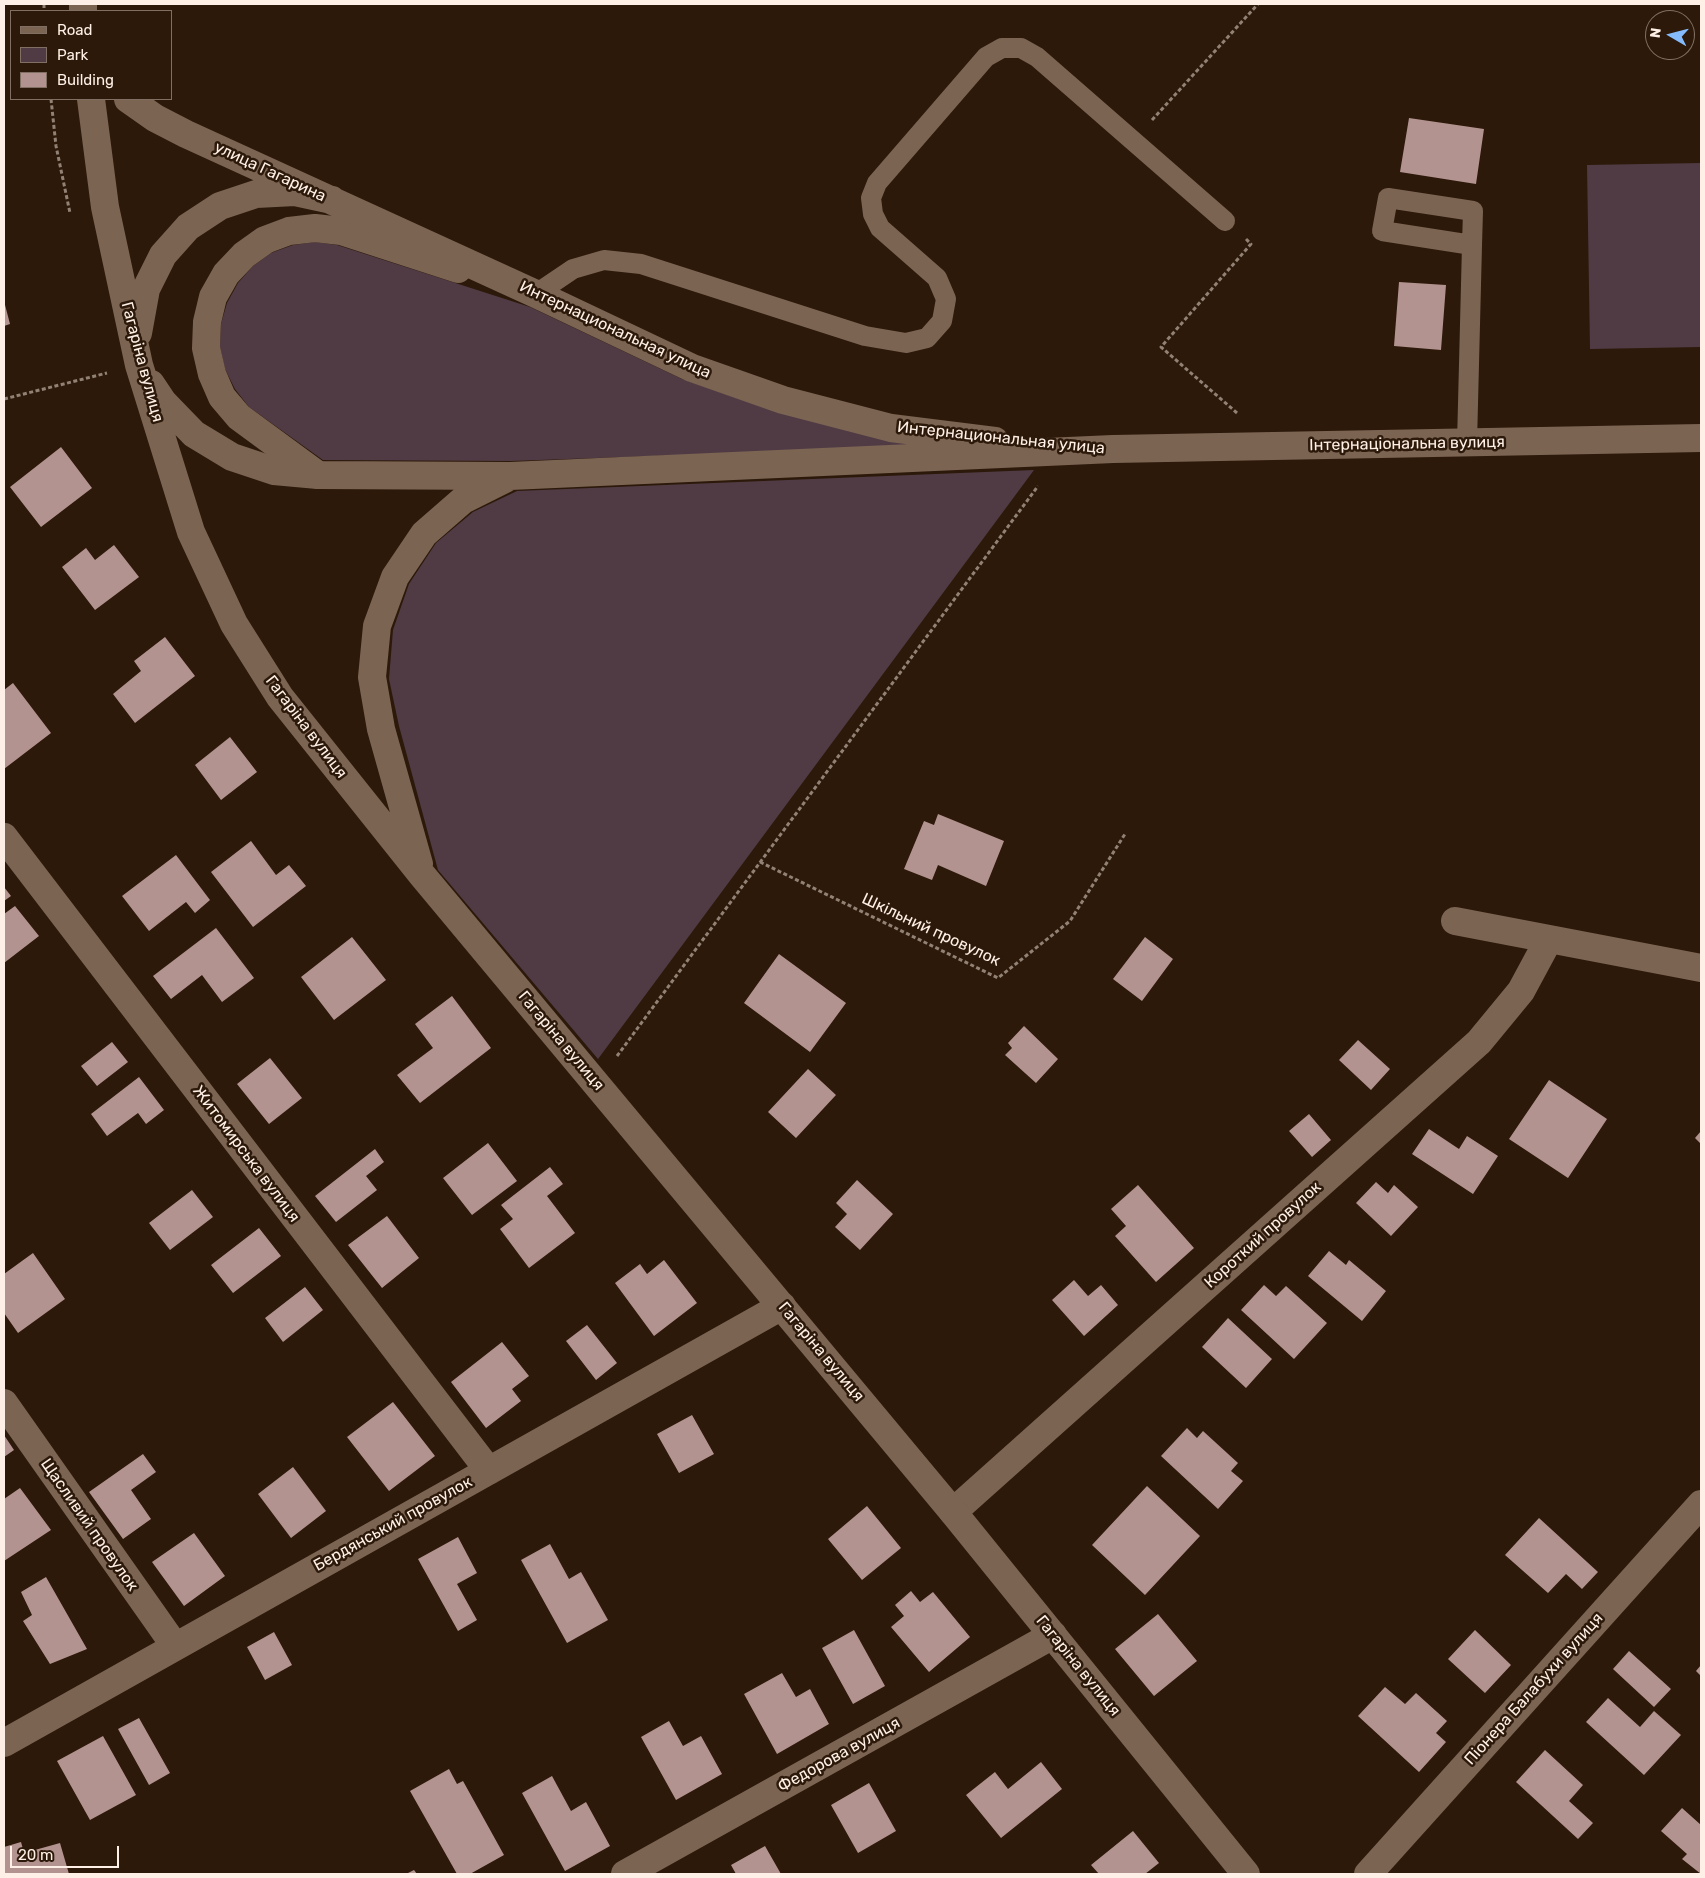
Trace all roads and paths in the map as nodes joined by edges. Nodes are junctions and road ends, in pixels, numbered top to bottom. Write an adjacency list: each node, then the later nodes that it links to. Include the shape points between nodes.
1 (1258, 4): 4 (path)
2 (91, 100): 10 (street, Гагаріна вулиця, via 105,207)
3 (129, 100): 5 (street, улица Гагарина, via 186,134)
4 (1133, 141): 6 (lane); 9 (lane, via 1036,57 1021,48 1002,48 986,57 876,183 871,198 873,214 880,228 937,278 946,299 942,321 927,338 920,340 906,343 865,336 641,264 604,260 573,269)
5 (332, 200): 9 (street, Интернациональная улица); 10 (street, улица Гагарина, via 295,192 256,194 220,206 188,227 163,255 146,289 138,326)
6 (1225, 221)
7 (1251, 244): 13 (path, via 1161,347)
8 (1472, 245): 15 (lane)
9 (536, 294): 16 (street, Интернациональная улица, via 692,368 783,400 891,428 978,440); 17 (street, via 341,231 315,228 289,231 265,240 244,255 226,274 213,297 206,322 206,348 212,374 222,397 239,417)
10 (139, 365): 17 (street, Интернациональная улица, via 163,402 194,434 232,457 274,471); 23 (street, Гагаріна вулиця, via 191,532 234,624 280,697)
11 (108, 373): 12 (path)
12 (4, 399)
13 (1243, 418)
14 (1701, 438): 15 (street, Інтернаціональна вулиця)
15 (1467, 443): 16 (street, Інтернаціональна вулиця)
16 (1113, 449): 18 (street, Интернациональная улица)
17 (318, 474): 18 (street, Интернациональная улица)
18 (510, 476): 23 (street, Интернациональная улица, via 463,500 424,534 394,577 377,626 372,677 381,729)
19 (1039, 484): 22 (path)
20 (1125, 834): 22 (path, Шкільний провулок, via 1070,921 998,978)
21 (4, 837): 30 (street, Житомирська вулиця)
22 (760, 862): 27 (path)
23 (422, 875): 28 (street, Гагаріна вулиця)
24 (1455, 921): 25 (street)
25 (1549, 939): 26 (street); 32 (street, Короткий провулок, via 1521,991 1479,1042)
26 (1701, 968)
27 (612, 1063)
28 (782, 1306): 30 (street, Бердянський провулок); 32 (street, Гагаріна вулиця)
29 (4, 1403): 34 (street, Щасливий провулок)
30 (489, 1470): 34 (street, Бердянський провулок)
31 (1701, 1504): 38 (street, Піонера Балабухи вулиця)
32 (954, 1512): 33 (street, Гагаріна вулиця)
33 (1053, 1635): 36 (street, Федорова вулиця); 37 (street, Гагаріна вулиця)
34 (175, 1646): 35 (street, Бердянський провулок)
35 (4, 1743)
36 (625, 1874)
37 (1246, 1874)
38 (1368, 1874)

